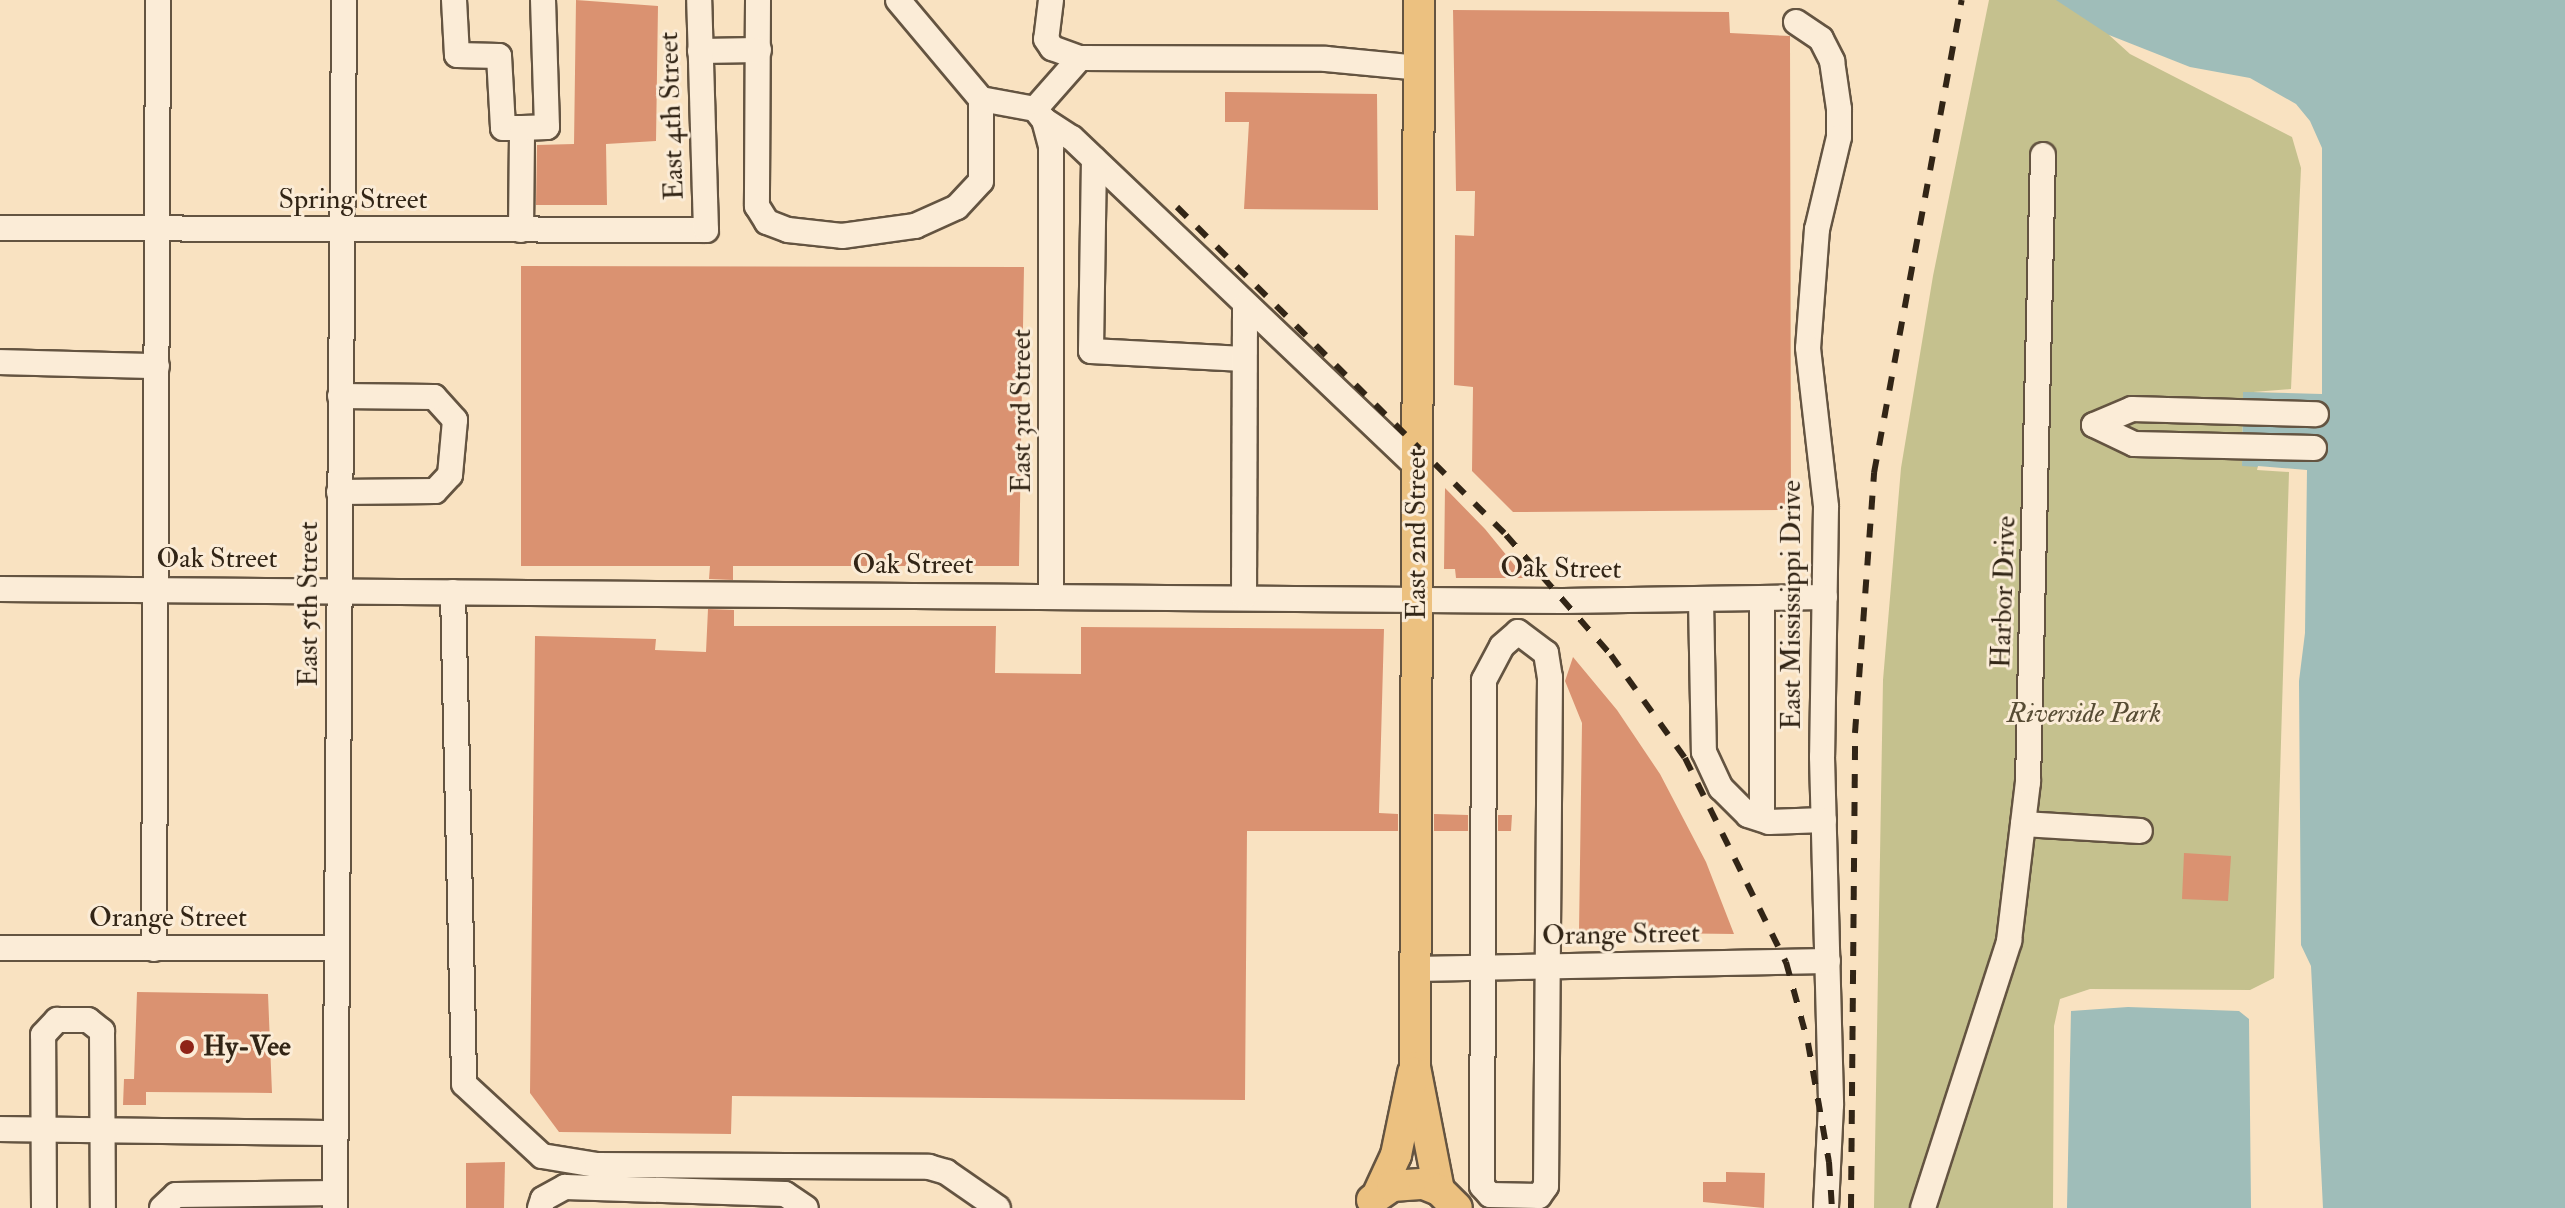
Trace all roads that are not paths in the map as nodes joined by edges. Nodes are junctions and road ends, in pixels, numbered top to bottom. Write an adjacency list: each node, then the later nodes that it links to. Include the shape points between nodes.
1 (158, 0): 21 (street)
2 (344, 0): 22 (street, East 5th Street)
3 (454, 0): 17 (street, via 457,55 499,56 503,128)
4 (543, 0): 17 (street, via 547,127)
5 (699, 0): 12 (street, East 4th Street)
6 (758, 0): 11 (street)
7 (898, 0): 15 (street)
8 (1051, 0): 13 (street, via 1046,39 1052,48)
9 (1419, 0): 14 (main road, East 2nd Street)
10 (1796, 22): 41 (street, East Mississippi Drive, via 1821,39 1832,61 1839,109 1839,137 1817,229 1808,348 1826,507)
11 (759, 50): 12 (street); 15 (street, via 757,206 767,222 788,230 842,236 915,226 957,207 981,181)
12 (700, 51): 24 (street, East 4th Street)
13 (1080, 58): 14 (street, via 1326,59); 16 (street)
14 (1419, 68): 32 (main road, East 2nd Street)
15 (981, 99): 16 (street)
16 (1039, 114): 19 (street); 38 (street, East 3rd Street, via 1051,147)
17 (522, 128): 23 (street)
18 (2043, 155): 48 (street, Harbor Drive)
19 (1094, 159): 25 (street); 26 (street, via 1091,351)
20 (0, 228): 21 (street, Spring Street)
21 (158, 229): 22 (street, Spring Street); 28 (street)
22 (342, 230): 23 (street, Spring Street); 29 (street, East 5th Street)
23 (521, 230): 24 (street, Spring Street)
24 (706, 230)
25 (1245, 305): 26 (street); 32 (street)
26 (1244, 359): 39 (street)
27 (0, 362): 28 (street)
28 (157, 366): 34 (street)
29 (340, 396): 33 (street, East 5th Street); 33 (street, via 434,397 455,420 450,475 435,491)
30 (2316, 414): 31 (street, via 2132,409 2094,425 2134,444)
31 (2314, 448)
32 (1417, 467): 40 (main road, East 2nd Street)
33 (339, 492): 36 (street, East 5th Street)
34 (155, 588): 35 (street, Oak Street); 36 (street, Oak Street); 52 (street)
35 (0, 589)
36 (340, 589): 37 (street, Oak Street); 51 (street, East 5th Street)
37 (453, 592): 38 (street, Oak Street); 70 (street, via 464,1084 542,1156 597,1165 929,1167 946,1172)
38 (1051, 597): 39 (street, Oak Street)
39 (1244, 597): 40 (street, Oak Street)
40 (1416, 597): 42 (street, Oak Street); 56 (main road, East 2nd Street)
41 (1825, 597): 44 (street, Oak Street); 47 (street, East Mississippi Drive)
42 (1522, 598): 43 (street, Oak Street); 45 (street)
43 (1701, 600): 44 (street, Oak Street); 46 (street, via 1704,752 1728,796)
44 (1762, 600): 46 (street)
45 (1518, 632): 54 (street, via 1546,653 1550,677); 55 (street, via 1502,646 1484,680)
46 (1762, 819): 47 (street)
47 (1824, 820): 53 (street, East Mississippi Drive)
48 (2023, 824): 49 (street); 72 (street, Harbor Drive, via 2009,941)
49 (2140, 831)
50 (0, 948): 52 (street, Orange Street)
51 (336, 948): 52 (street, Orange Street); 61 (street, East 5th Street)
52 (154, 949)
53 (1828, 961): 54 (street, Orange Street); 71 (street, East Mississippi Drive)
54 (1545, 967): 55 (street, Orange Street); 55 (street, via 1546,1186 1539,1196 1490,1195 1482,1186)
55 (1482, 968): 56 (street, Orange Street)
56 (1415, 969): 57 (main road, East 2nd Street)
57 (1415, 1067): 62 (main road, East 2nd Street); 64 (main road, East 2nd Street, via 1403,1101 1396,1155)
58 (0, 1129): 59 (street)
59 (45, 1129): 60 (street); 60 (street, via 43,1035 57,1020 88,1020 102,1031); 65 (street)
60 (103, 1130): 61 (street); 66 (street)
61 (335, 1133): 63 (street, East 5th Street)
62 (1448, 1199): 64 (main road, via 1408,1183)
63 (335, 1201): 67 (street, via 176,1195)
64 (1368, 1204)
65 (44, 1208)
66 (103, 1208)
67 (162, 1208)
68 (540, 1208): 69 (street, via 543,1199 565,1187 785,1194)
69 (806, 1208)
70 (998, 1208)
71 (1826, 1208)
72 (1923, 1208)

